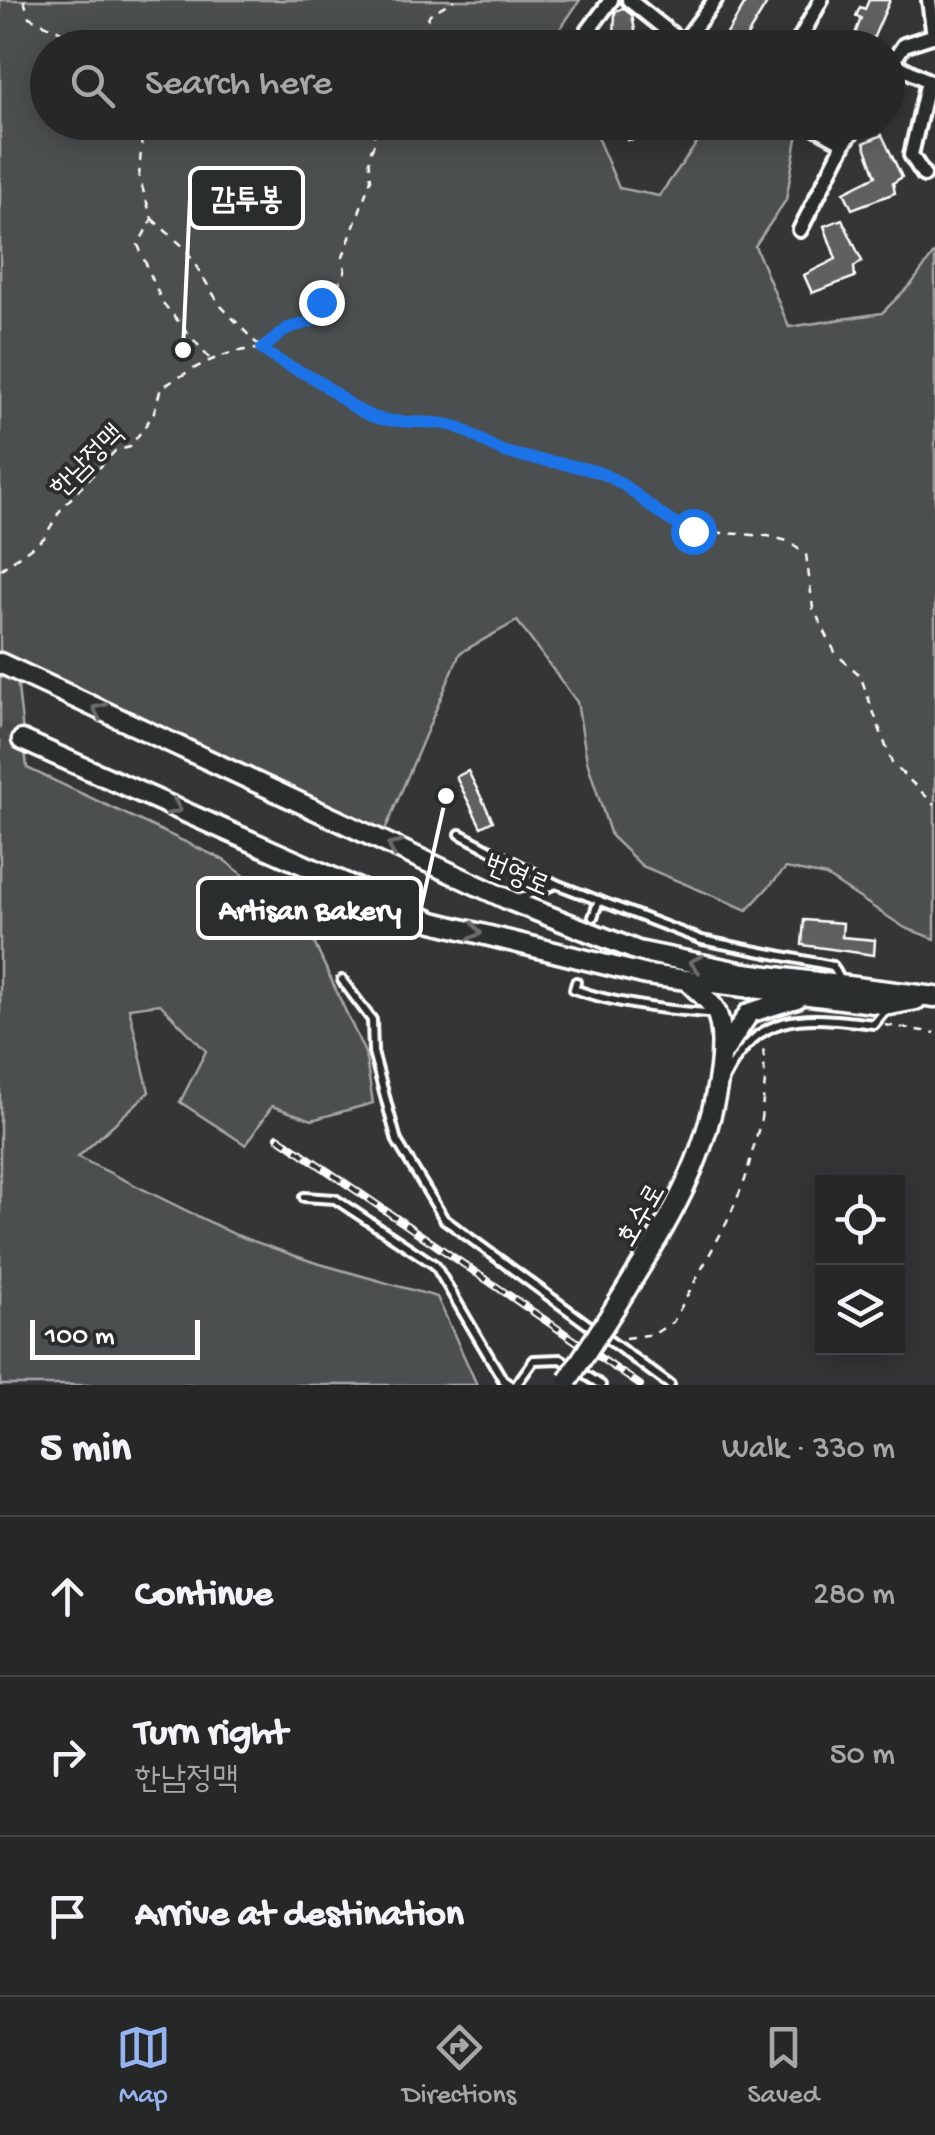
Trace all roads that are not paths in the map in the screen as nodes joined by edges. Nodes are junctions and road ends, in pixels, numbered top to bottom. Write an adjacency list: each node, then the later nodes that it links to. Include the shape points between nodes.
1 (611, 0): 6 (street)
2 (628, 0): 7 (street)
3 (716, 0): 8 (street)
4 (820, 0): 9 (street)
5 (929, 0): 10 (street)
6 (589, 30)
7 (664, 30)
8 (693, 30)
9 (804, 30)
10 (934, 36): 11 (street)
11 (905, 44)
12 (905, 72): 16 (street, via 928,81 911,156)
13 (837, 140): 15 (street)
14 (847, 140): 15 (street)
15 (844, 144): 17 (street)
16 (924, 174)
17 (800, 230)
18 (0, 664): 23 (street, 번영로, one-way to 18)
19 (22, 740): 26 (street, 번영로, one-way to 26, via 433,922)
20 (460, 834): 21 (lane)
21 (556, 884): 22 (lane); 23 (lane)
22 (599, 900): 24 (lane); 28 (lane, via 702,940 832,966)
23 (511, 902): 28 (street, 번영로, one-way to 23, via 638,951)
24 (593, 917)
25 (342, 980): 41 (lane, via 372,1020 373,1052 397,1141 444,1219)
26 (687, 980): 29 (street, 번영로); 35 (street, 호수로, via 715,1009)
27 (576, 982): 32 (lane, via 574,988 592,996)
28 (843, 984): 30 (street, 번영로)
29 (810, 995): 31 (street, 번영로); 35 (street, 호수로, via 750,1013)
30 (933, 997): 31 (street, 번영로)
31 (890, 1004): 34 (lane, via 874,1024 799,1020)
32 (707, 1013)
33 (760, 1018): 34 (lane)
34 (768, 1028): 36 (lane, via 740,1050)
35 (722, 1054): 36 (street, 호수로)
36 (716, 1098): 38 (street, 호수로, bridge, via 697,1165 664,1228)
37 (304, 1197): 39 (lane, via 335,1199 435,1266 503,1380)
38 (567, 1382)
39 (513, 1385): 40 (lane, via 534,1360 562,1360)
40 (601, 1385)
41 (670, 1385)

